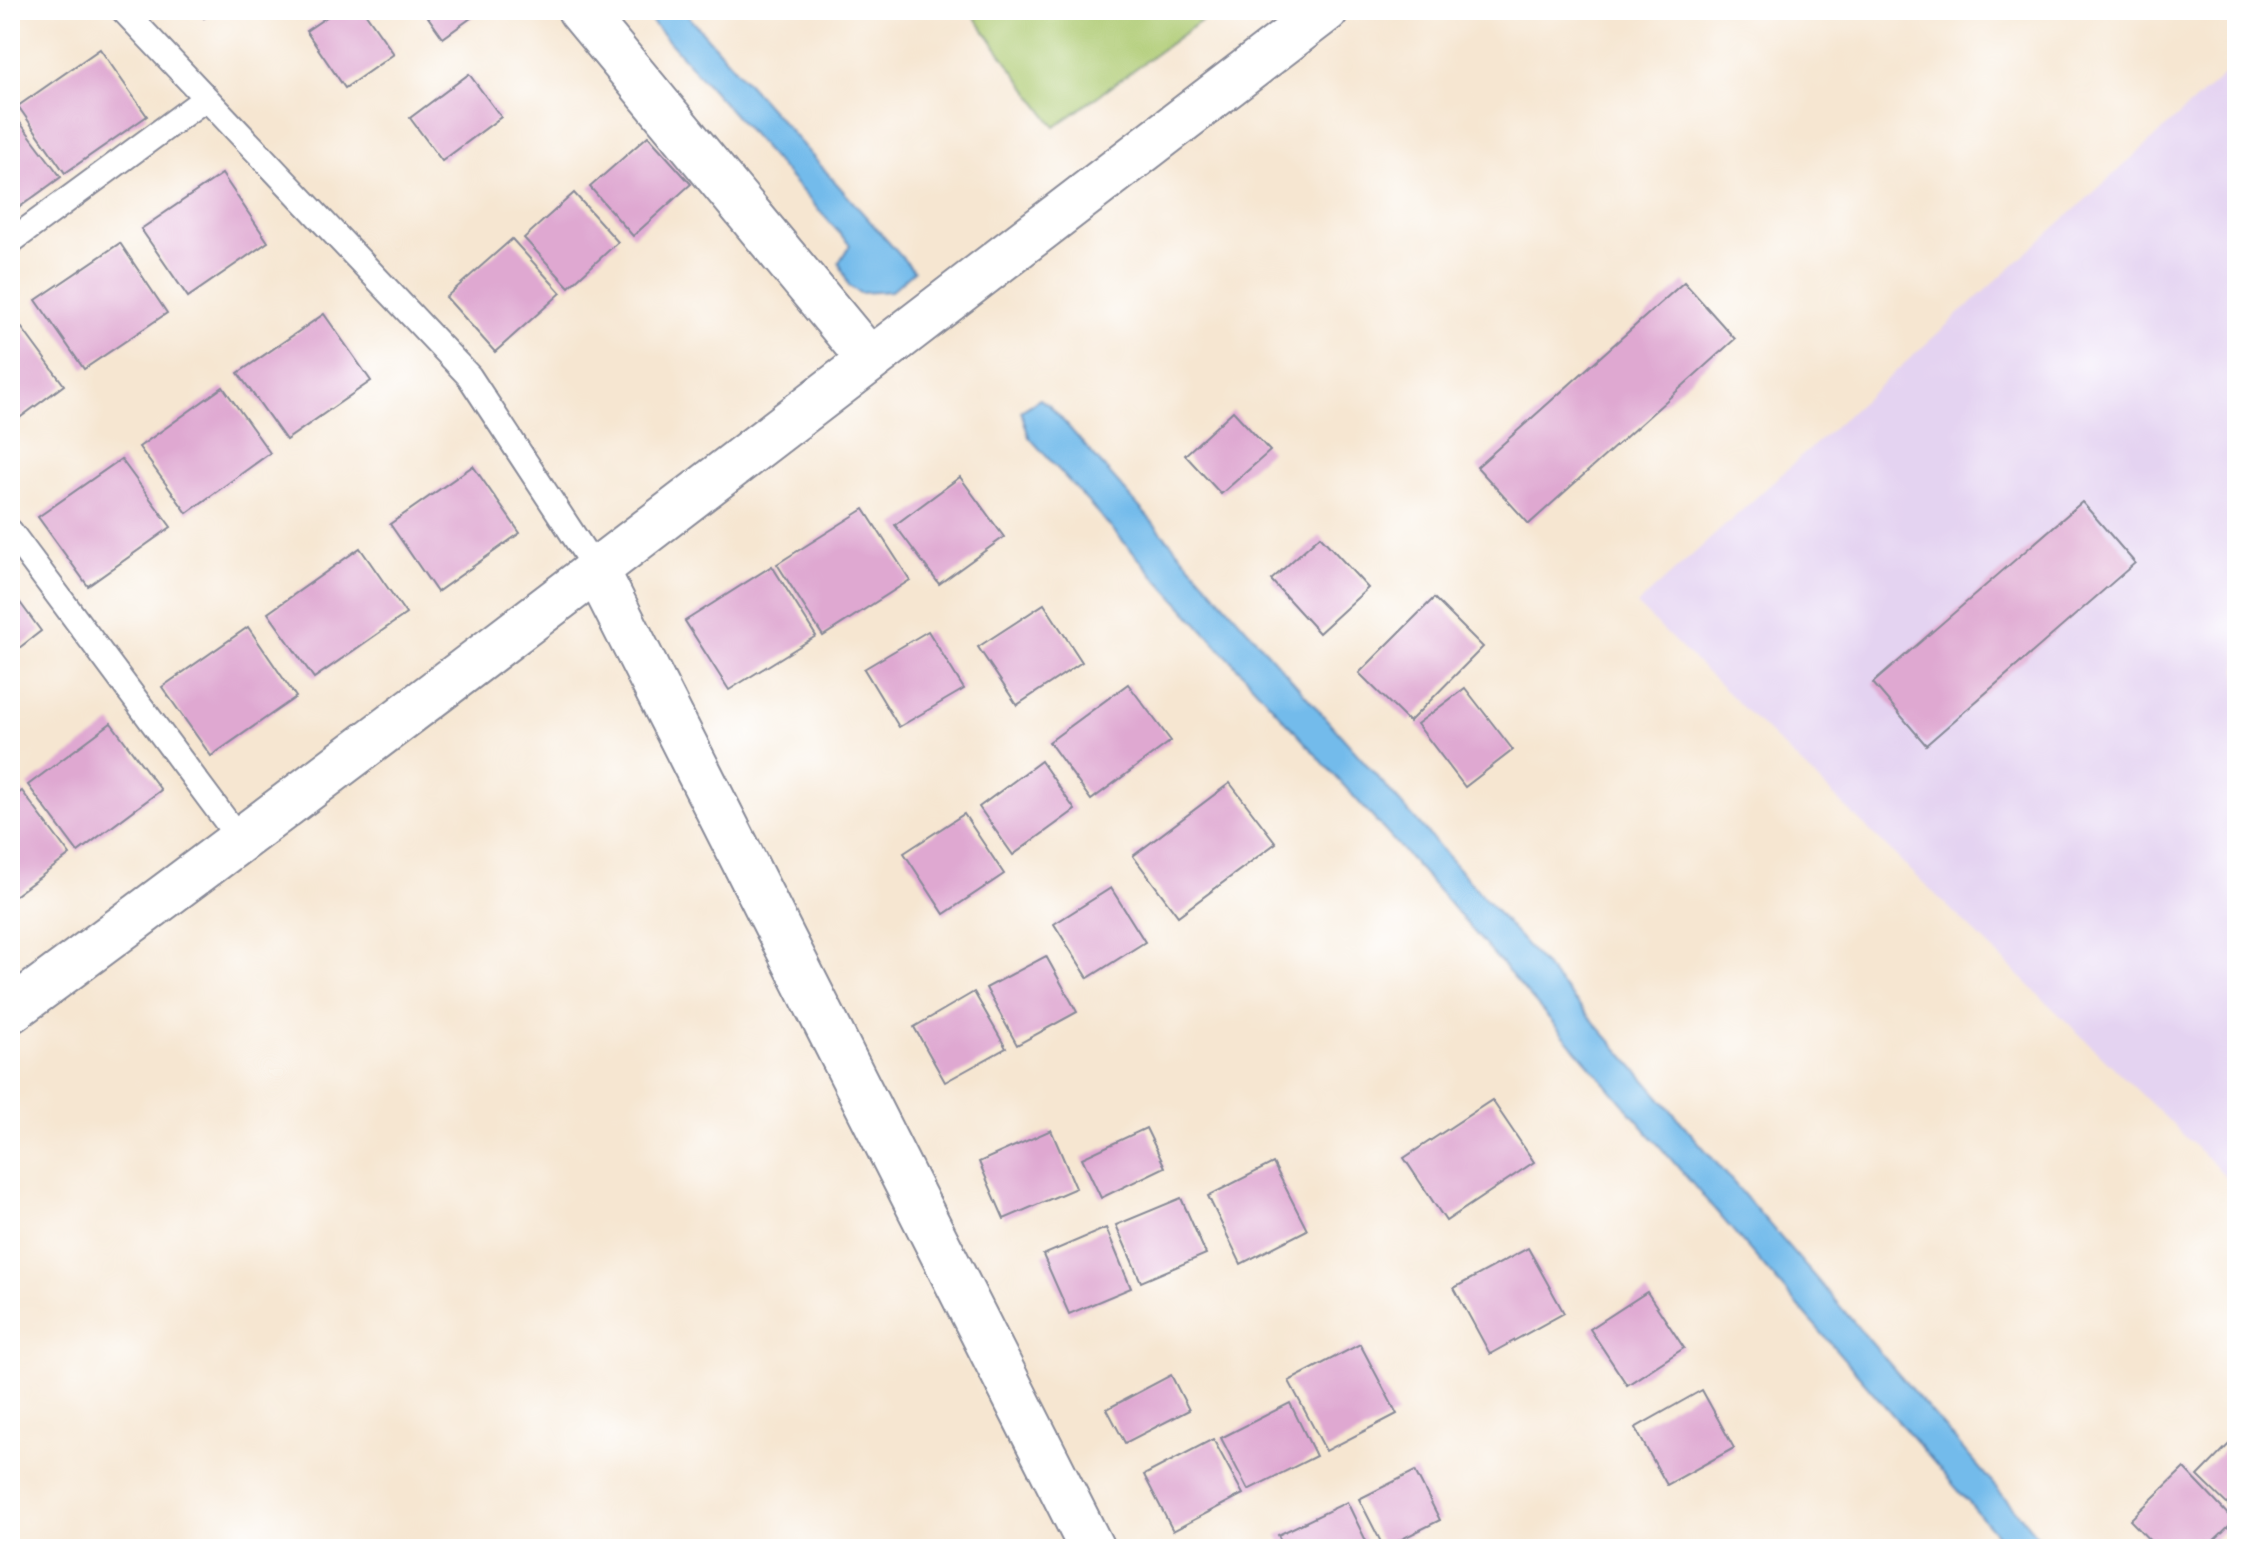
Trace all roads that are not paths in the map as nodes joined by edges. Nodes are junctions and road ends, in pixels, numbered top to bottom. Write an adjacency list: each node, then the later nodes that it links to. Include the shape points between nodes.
1 (123, 10): 4 (lane)
2 (580, 10): 6 (street)
3 (1326, 10): 6 (street)
4 (206, 98): 5 (lane); 8 (lane, via 469,376)
5 (10, 242)
6 (869, 359): 8 (street)
7 (10, 531): 9 (lane)
8 (597, 571): 9 (street); 11 (street)
9 (241, 841): 10 (street)
10 (10, 1011)
11 (1092, 1549)

